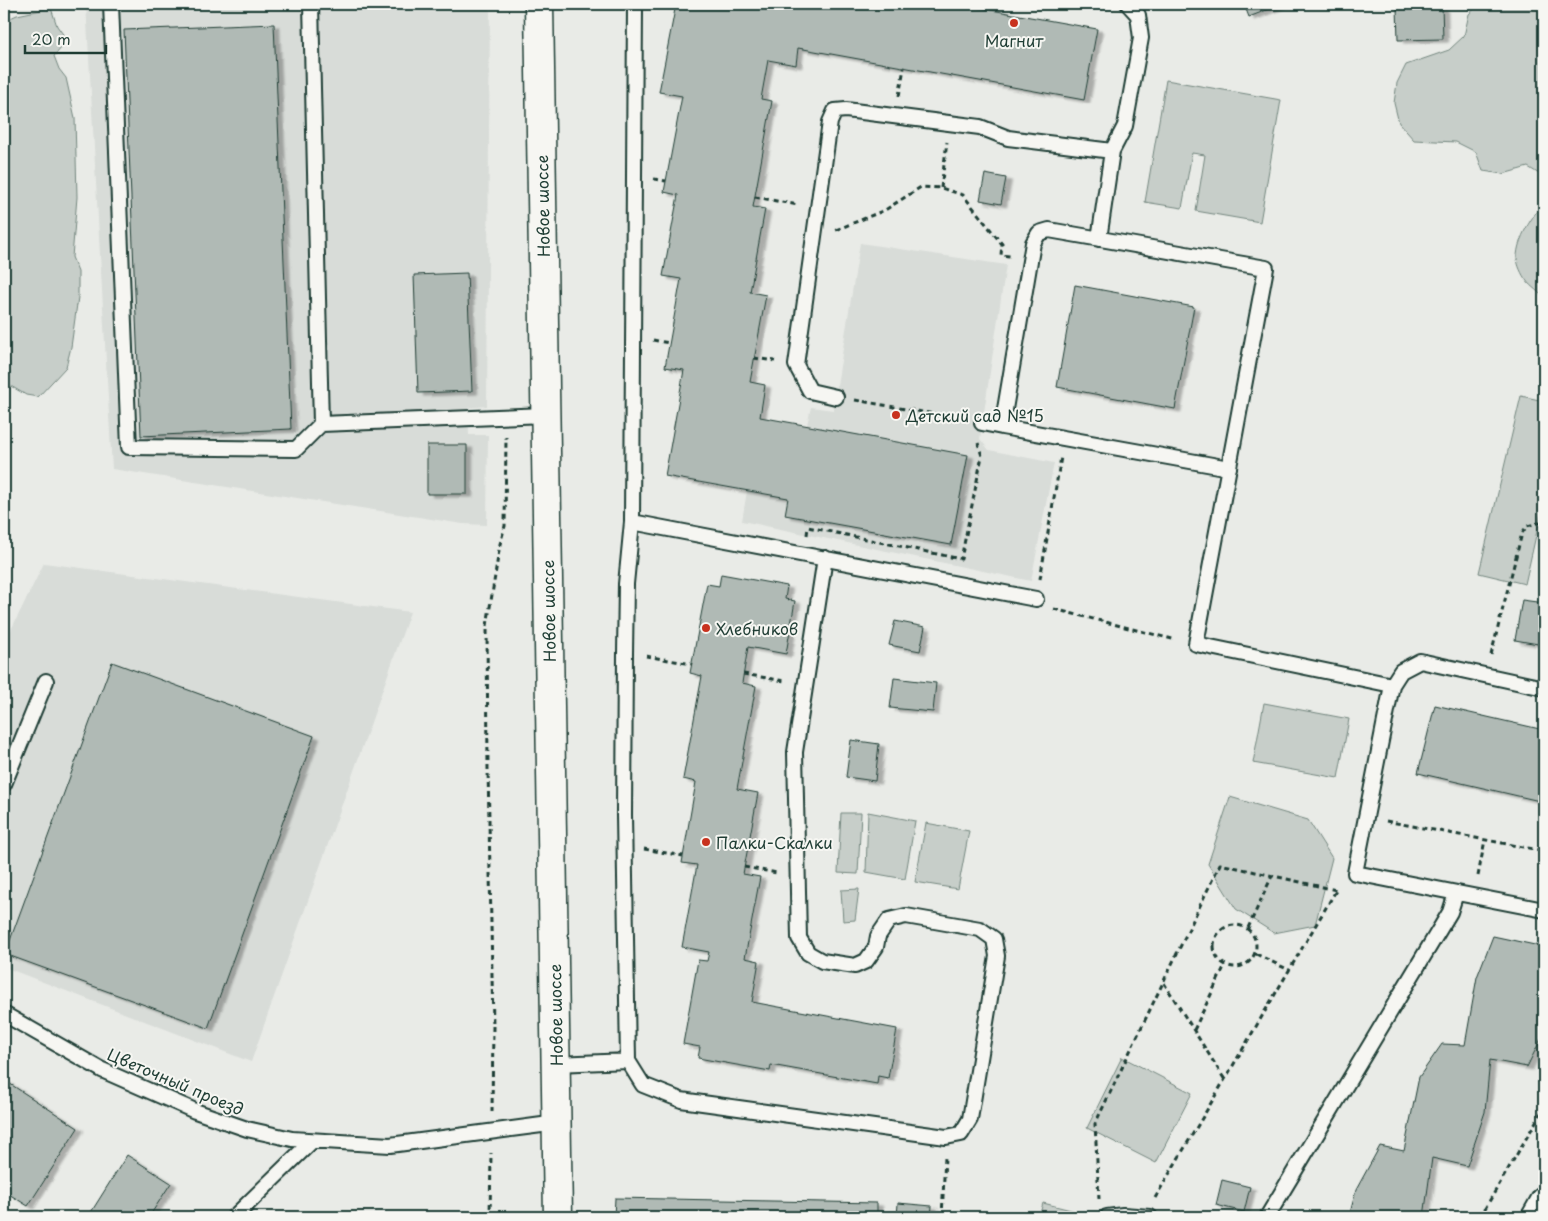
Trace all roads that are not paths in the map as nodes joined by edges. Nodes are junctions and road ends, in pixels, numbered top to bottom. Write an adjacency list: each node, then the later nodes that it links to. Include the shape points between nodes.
1 (110, 4): 11 (lane, via 129,447 296,449)
2 (311, 4): 11 (lane)
3 (539, 4): 9 (street, Новое шоссе)
4 (636, 4): 14 (lane)
5 (1128, 4): 6 (lane, via 1138,16 1141,38 1125,126)
6 (1112, 151): 7 (lane); 8 (lane, via 1008,138 980,127 835,111 830,122 796,365 810,391)
7 (1099, 239): 12 (lane, via 1049,230 1039,233 1033,243); 13 (lane, via 1266,268)
8 (836, 397)
9 (545, 415): 11 (lane); 25 (street, Новое шоссе)
10 (976, 422): 12 (lane)
11 (321, 424)
12 (1002, 427): 13 (lane)
13 (1229, 468): 18 (lane, via 1196,644)
14 (632, 522): 15 (lane); 24 (lane, via 626,584 625,653)
15 (825, 558): 16 (lane); 24 (lane, via 795,752 799,938 808,953 822,961 855,966 866,961 888,920 906,916 980,929 994,939 997,956 970,1119 961,1134 946,1137 681,1100 643,1085)
16 (1036, 599)
17 (46, 681): 20 (lane)
18 (1392, 685): 19 (lane, via 1401,671 1420,661); 21 (lane, via 1355,873)
19 (1544, 688)
20 (4, 784)
21 (1456, 893): 22 (lane); 33 (lane, via 1450,912)
22 (1544, 910)
23 (4, 1014): 27 (lane, Цветочный проезд, via 102,1070 196,1111 247,1129)
24 (628, 1062): 25 (lane)
25 (556, 1064): 26 (street, Новое шоссе)
26 (557, 1123): 27 (lane, Цветочный проезд, via 390,1145); 31 (street, Новое шоссе)
27 (312, 1141): 30 (lane)
28 (1544, 1201): 34 (street)
29 (1103, 1213): 32 (lane)
30 (234, 1217)
31 (558, 1217)
32 (1147, 1217)
33 (1267, 1217)
34 (1535, 1217)

